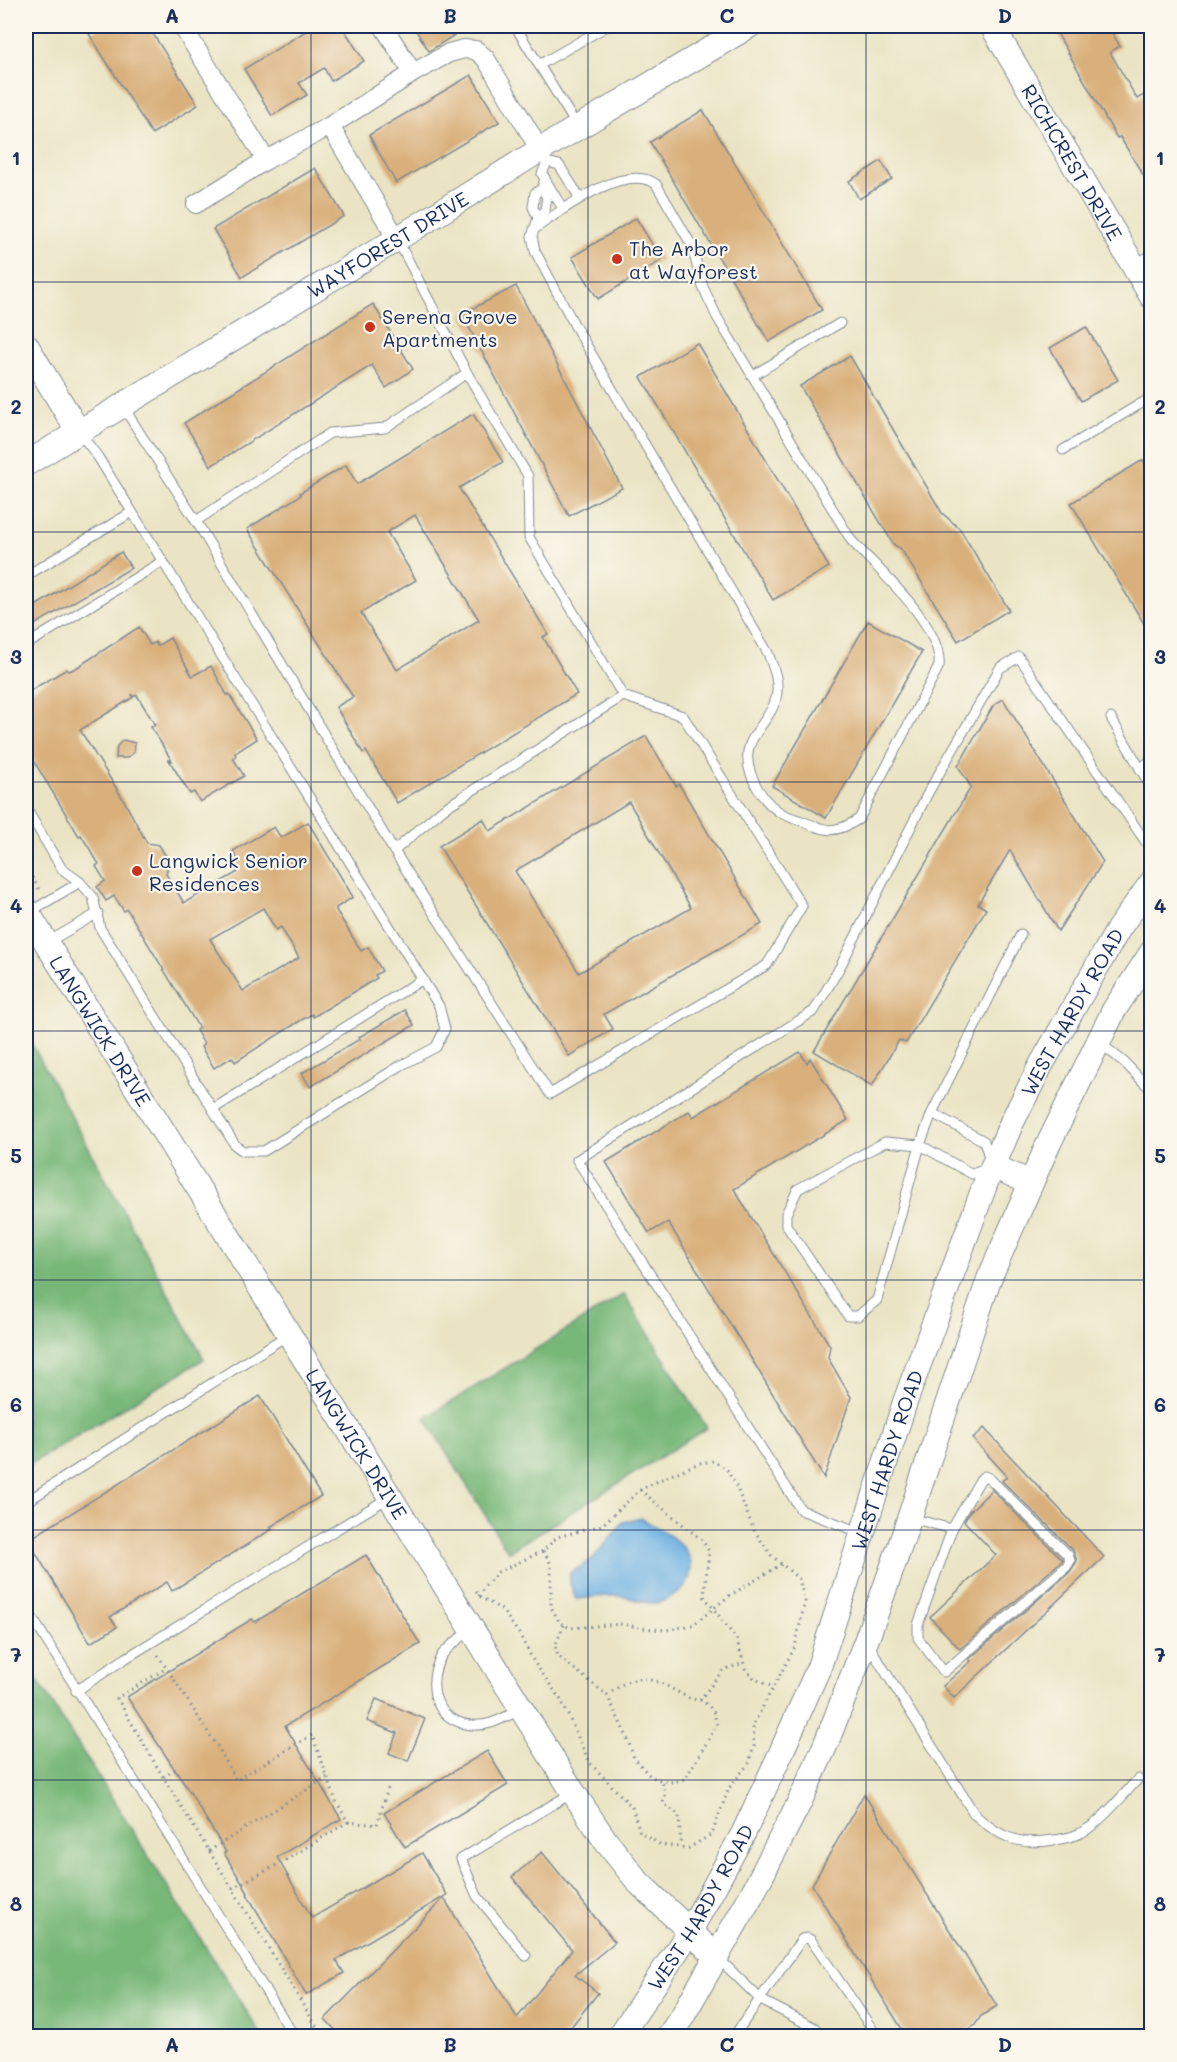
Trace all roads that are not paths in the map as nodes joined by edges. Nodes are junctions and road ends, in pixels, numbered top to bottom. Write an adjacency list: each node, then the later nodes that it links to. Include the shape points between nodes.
1 (182, 26): 12 (street)
2 (383, 26): 8 (street)
3 (515, 26): 7 (lane)
4 (607, 26): 7 (lane)
5 (749, 26): 10 (street, WAYFOREST DRIVE)
6 (992, 26): 19 (street, RICHCREST DRIVE)
7 (539, 65): 10 (lane)
8 (413, 73): 9 (street); 11 (street, via 449,53 476,50 486,59)
9 (330, 126): 12 (street); 18 (street)
10 (578, 128): 11 (street, WAYFOREST DRIVE)
11 (543, 156): 13 (lane); 14 (lane, via 559,165); 18 (street, WAYFOREST DRIVE)
12 (266, 160): 15 (street)
13 (544, 178): 16 (lane); 17 (lane, via 533,207 538,218)
14 (580, 198): 16 (lane); 24 (lane, via 613,182 640,178 656,184 691,244 703,287 717,317)
15 (196, 204)
16 (563, 209): 17 (lane)
17 (536, 228): 24 (lane, via 532,236 534,251 575,326 768,652 776,675 776,699 751,742 748,756 758,787 777,810 818,828 836,830 859,819 939,666 940,656 935,639 902,593 851,540)
18 (397, 239): 23 (lane); 26 (street, WAYFOREST DRIVE)
19 (1143, 264): 20 (street, RICHCREST DRIVE)
20 (1152, 297)
21 (840, 323): 24 (lane)
22 (26, 345): 27 (street)
23 (466, 373): 31 (lane, via 385,428 330,434); 35 (lane, via 528,476 530,537)
24 (752, 376)
25 (1152, 397): 28 (lane)
26 (122, 405): 27 (street, WAYFOREST DRIVE); 31 (lane)
27 (78, 431): 29 (street, WAYFOREST DRIVE); 30 (lane)
28 (1063, 450)
29 (26, 464)
30 (132, 512): 32 (lane); 33 (lane)
31 (196, 521): 41 (lane)
32 (163, 561): 34 (lane); 50 (lane)
33 (26, 576)
34 (26, 645)
35 (623, 696): 41 (lane, via 443,809); 41 (lane, via 683,716 802,906 767,965 550,1094)
36 (1111, 718): 38 (lane)
37 (1152, 759): 38 (lane)
38 (1140, 769): 39 (lane)
39 (1152, 789)
40 (26, 808): 43 (lane, via 62,869)
41 (394, 851)
42 (1152, 851): 63 (lane, via 1019,657 1000,668 814,1011 577,1160 801,1510)
43 (80, 882): 45 (lane); 46 (lane, via 93,897)
44 (1152, 882): 56 (street, WEST HARDY ROAD, via 1119,928 1041,1065)
45 (33, 908): 48 (street, LANGWICK DRIVE)
46 (98, 913): 48 (lane); 53 (lane, via 100,928)
47 (1021, 934): 54 (lane)
48 (46, 943): 58 (street, LANGWICK DRIVE)
49 (1152, 952): 51 (street, WEST HARDY ROAD, via 1114,1010)
50 (423, 979): 53 (lane); 53 (lane, via 444,1020 445,1029 436,1047 264,1151 243,1151 235,1145)
51 (1099, 1042): 52 (lane); 57 (street, WEST HARDY ROAD)
52 (1152, 1091)
53 (213, 1109)
54 (932, 1113): 55 (lane); 56 (lane, via 984,1141)
55 (920, 1145): 55 (lane, via 885,1142 798,1189 790,1203 786,1225 848,1316 858,1316 877,1300); 56 (lane, via 972,1174)
56 (993, 1166): 57 (street); 63 (street, WEST HARDY ROAD, via 913,1380)
57 (1031, 1183): 61 (street, WEST HARDY ROAD, via 989,1279)
58 (290, 1334): 59 (street, LANGWICK DRIVE); 60 (lane)
59 (390, 1497): 66 (street, LANGWICK DRIVE); 68 (lane)
60 (26, 1502)
61 (909, 1518): 62 (lane); 67 (street, WEST HARDY ROAD)
62 (952, 1529): 62 (lane, via 984,1476 1024,1510 1068,1554 1070,1561 944,1672 917,1633)
63 (862, 1533): 65 (street, WEST HARDY ROAD)
64 (26, 1608): 68 (lane)
65 (835, 1614): 67 (street); 72 (street, WEST HARDY ROAD, via 819,1667 780,1755 743,1834)
66 (472, 1628): 69 (street, LANGWICK DRIVE); 69 (lane, via 443,1653 435,1669 433,1685 438,1704 448,1718 474,1725 490,1724)
67 (866, 1641): 70 (lane, via 975,1815 992,1831 1014,1840 1038,1843 1072,1837 1090,1828); 74 (street, WEST HARDY ROAD, via 799,1803)
68 (76, 1691): 76 (lane)
69 (521, 1709): 71 (street, LANGWICK DRIVE)
70 (1138, 1779)
71 (573, 1792): 72 (street, LANGWICK DRIVE, via 639,1883); 73 (lane, via 461,1859 477,1896)
72 (690, 1931): 74 (street, LANGWICK DRIVE); 77 (street, WEST HARDY ROAD)
73 (526, 1956)
74 (717, 1957): 75 (lane); 78 (street, WEST HARDY ROAD)
75 (761, 2000): 79 (lane); 80 (lane, via 814,2028); 81 (lane, via 802,1939 807,1938)
76 (294, 2037)
77 (620, 2037)
78 (669, 2037)
79 (734, 2037)
80 (821, 2037)
81 (877, 2037)

